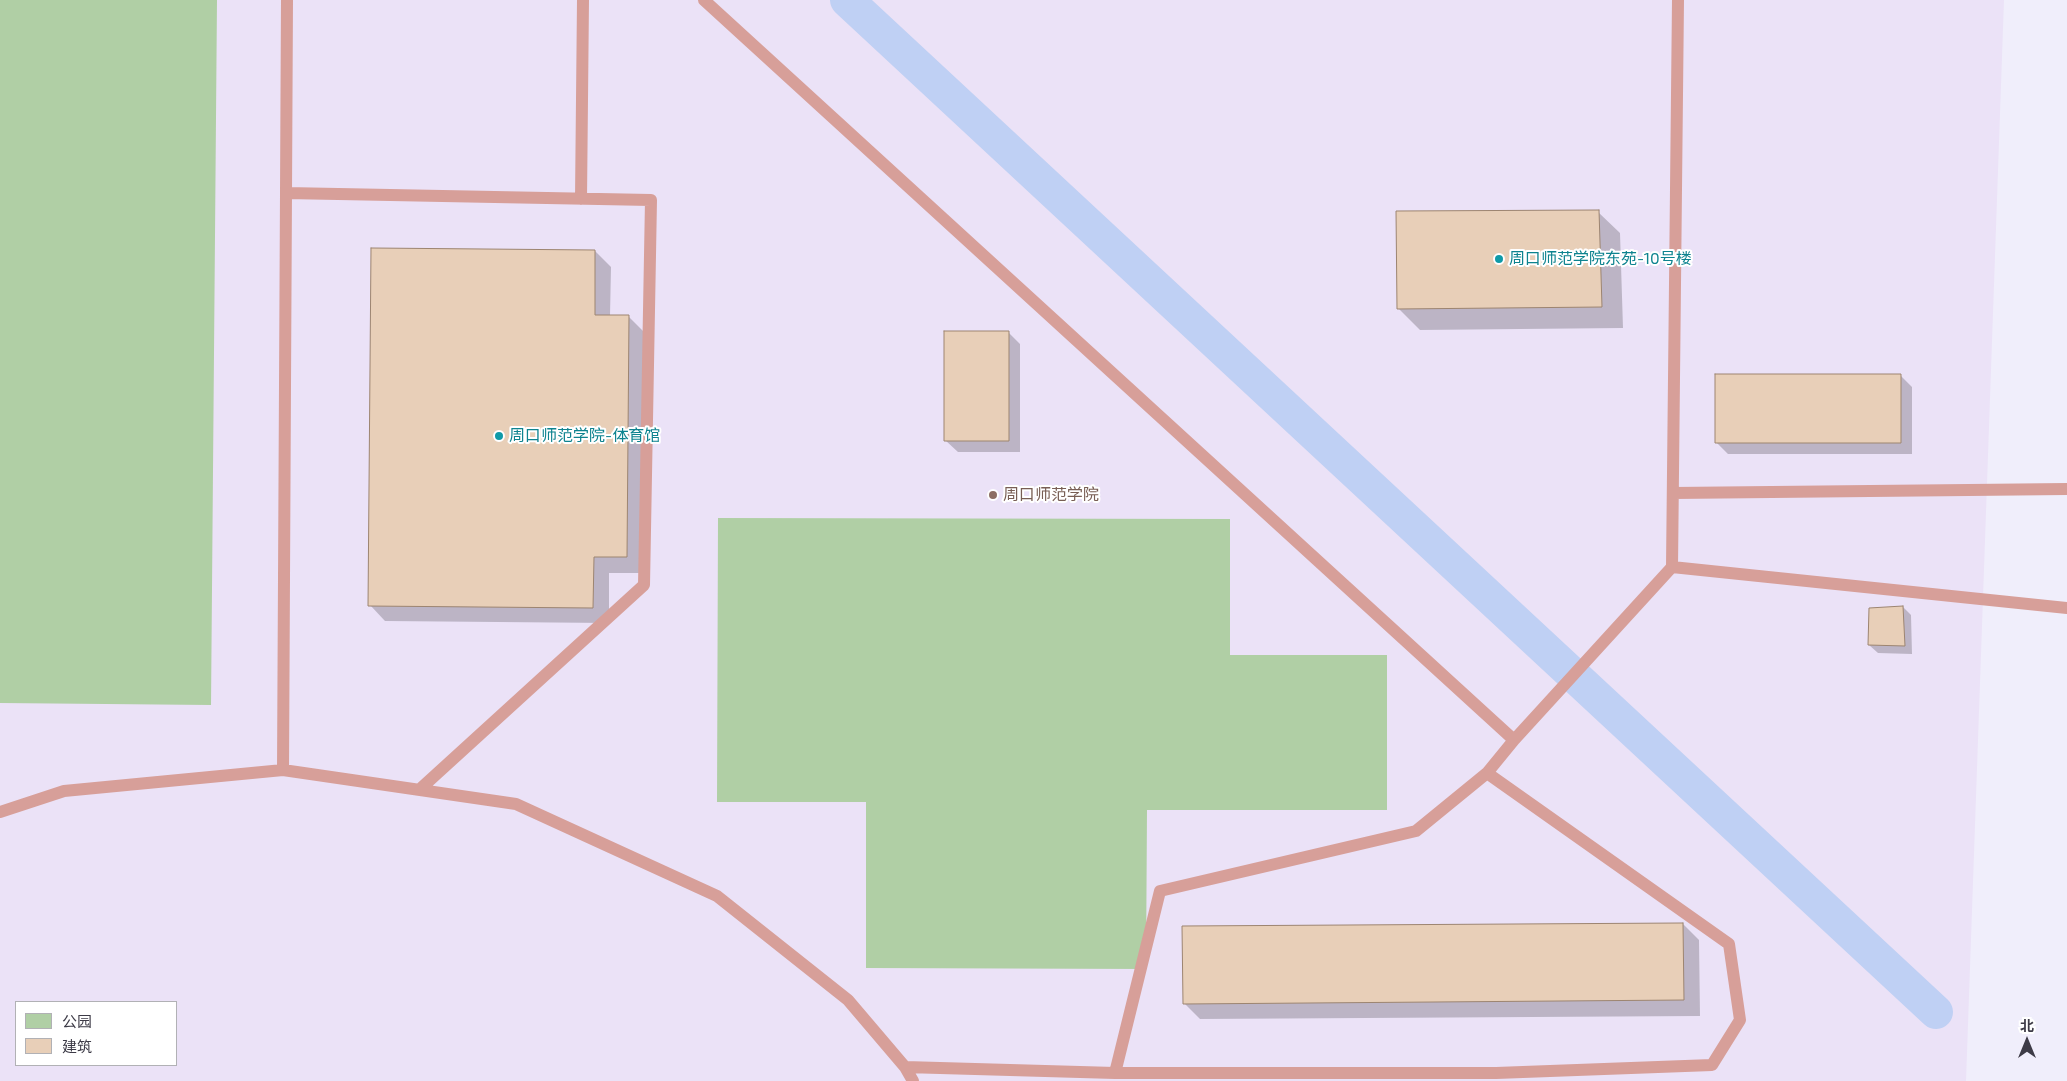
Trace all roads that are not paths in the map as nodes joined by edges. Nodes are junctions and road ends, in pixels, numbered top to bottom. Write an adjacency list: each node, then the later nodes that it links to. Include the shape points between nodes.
1 (287, 0): 5 (lane)
2 (583, 0): 6 (lane)
3 (704, 0): 11 (lane)
4 (1678, 0): 8 (lane)
5 (286, 193): 6 (lane); 12 (lane)
6 (581, 199): 14 (lane, via 651,200 644,585)
7 (2067, 489): 8 (lane)
8 (1673, 493): 9 (lane)
9 (1672, 567): 10 (lane); 11 (lane)
10 (2067, 608)
11 (1514, 740): 13 (lane)
12 (284, 770): 14 (lane); 15 (lane, via 64,791)
13 (1487, 773): 17 (lane, via 1416,831 1160,892); 18 (lane, via 1729,944 1740,1020 1712,1065)
14 (419, 790): 16 (lane, via 516,804 717,896 848,1000)
15 (0, 812)
16 (905, 1067): 17 (lane); 19 (lane)
17 (1115, 1073): 18 (lane)
18 (1496, 1077)
19 (913, 1081)

